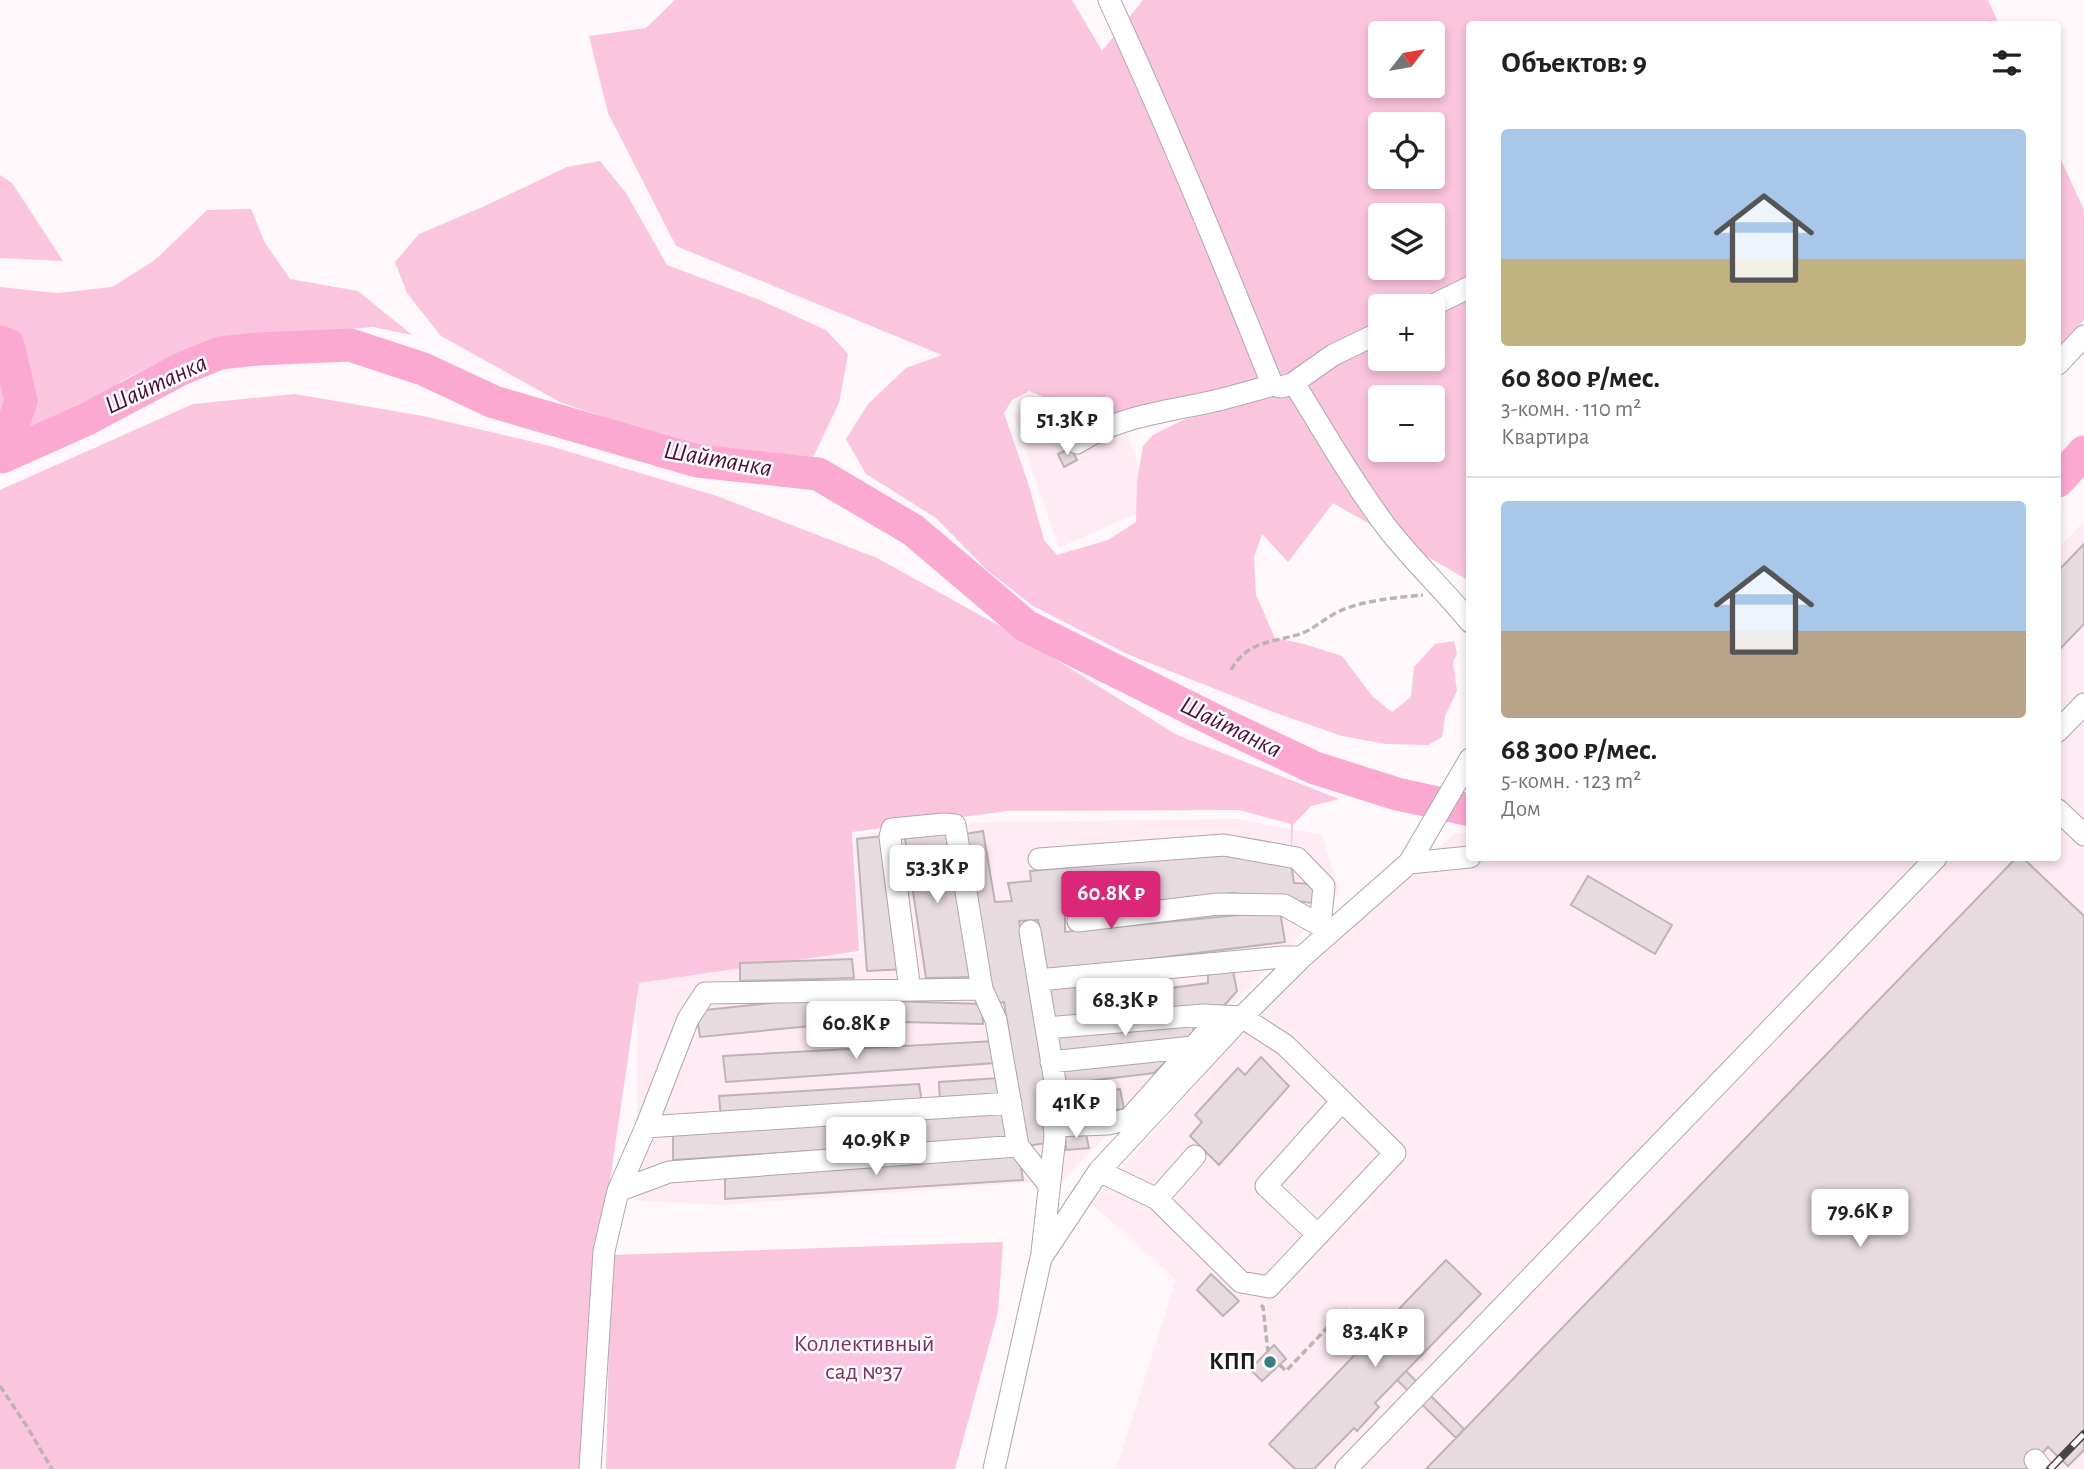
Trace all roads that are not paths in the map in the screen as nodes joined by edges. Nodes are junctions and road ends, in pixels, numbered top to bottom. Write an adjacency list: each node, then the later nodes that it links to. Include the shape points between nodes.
1 (1109, 0): 7 (street)
2 (1466, 289): 3 (street)
3 (1445, 299)
4 (2084, 336): 6 (street)
5 (1368, 338): 7 (street)
6 (2061, 361)
7 (1282, 384): 8 (street, via 1133,418); 9 (street, via 1297,388 1388,528)
8 (1077, 443)
9 (1466, 617)
10 (2084, 704): 11 (street)
11 (2061, 728)
12 (1466, 767): 18 (street)
13 (2061, 813): 14 (street)
14 (2084, 835)
15 (1466, 858): 18 (street)
16 (1039, 859): 20 (street, via 1224,845 1297,858 1324,886)
17 (1933, 861): 45 (street)
18 (1409, 863): 20 (street)
19 (1078, 921): 20 (street, via 1219,904 1284,905)
20 (1326, 929): 22 (street)
21 (1030, 931): 23 (street)
22 (1302, 957): 23 (street); 27 (street)
23 (1038, 980): 28 (street)
24 (982, 989): 25 (street); 25 (street, via 955,825 944,824 892,829 890,837); 32 (street, via 996,1020)
25 (911, 990): 34 (street, via 705,993 688,1019)
26 (1217, 1016): 27 (street); 28 (street); 29 (street)
27 (1242, 1017): 31 (street, via 1285,1045); 37 (street)
28 (1046, 1028): 30 (street)
29 (1192, 1047): 30 (street); 33 (street, via 1129,1119)
30 (1051, 1062): 33 (street)
31 (1342, 1101): 41 (street, via 1266,1186); 41 (street, via 1395,1153)
32 (1011, 1103): 34 (street); 35 (street)
33 (1054, 1126): 38 (street)
34 (646, 1127): 39 (street)
35 (1018, 1146): 38 (street); 39 (street, via 669,1172)
36 (1195, 1156): 40 (street)
37 (1099, 1171): 40 (street); 42 (street)
38 (1049, 1185): 42 (street)
39 (618, 1191): 43 (street, via 604,1251)
40 (1157, 1199): 41 (street, via 1241,1282 1269,1287)
41 (1318, 1235)
42 (1041, 1258): 44 (street)
43 (590, 1469)
44 (994, 1469)
45 (1346, 1469)

